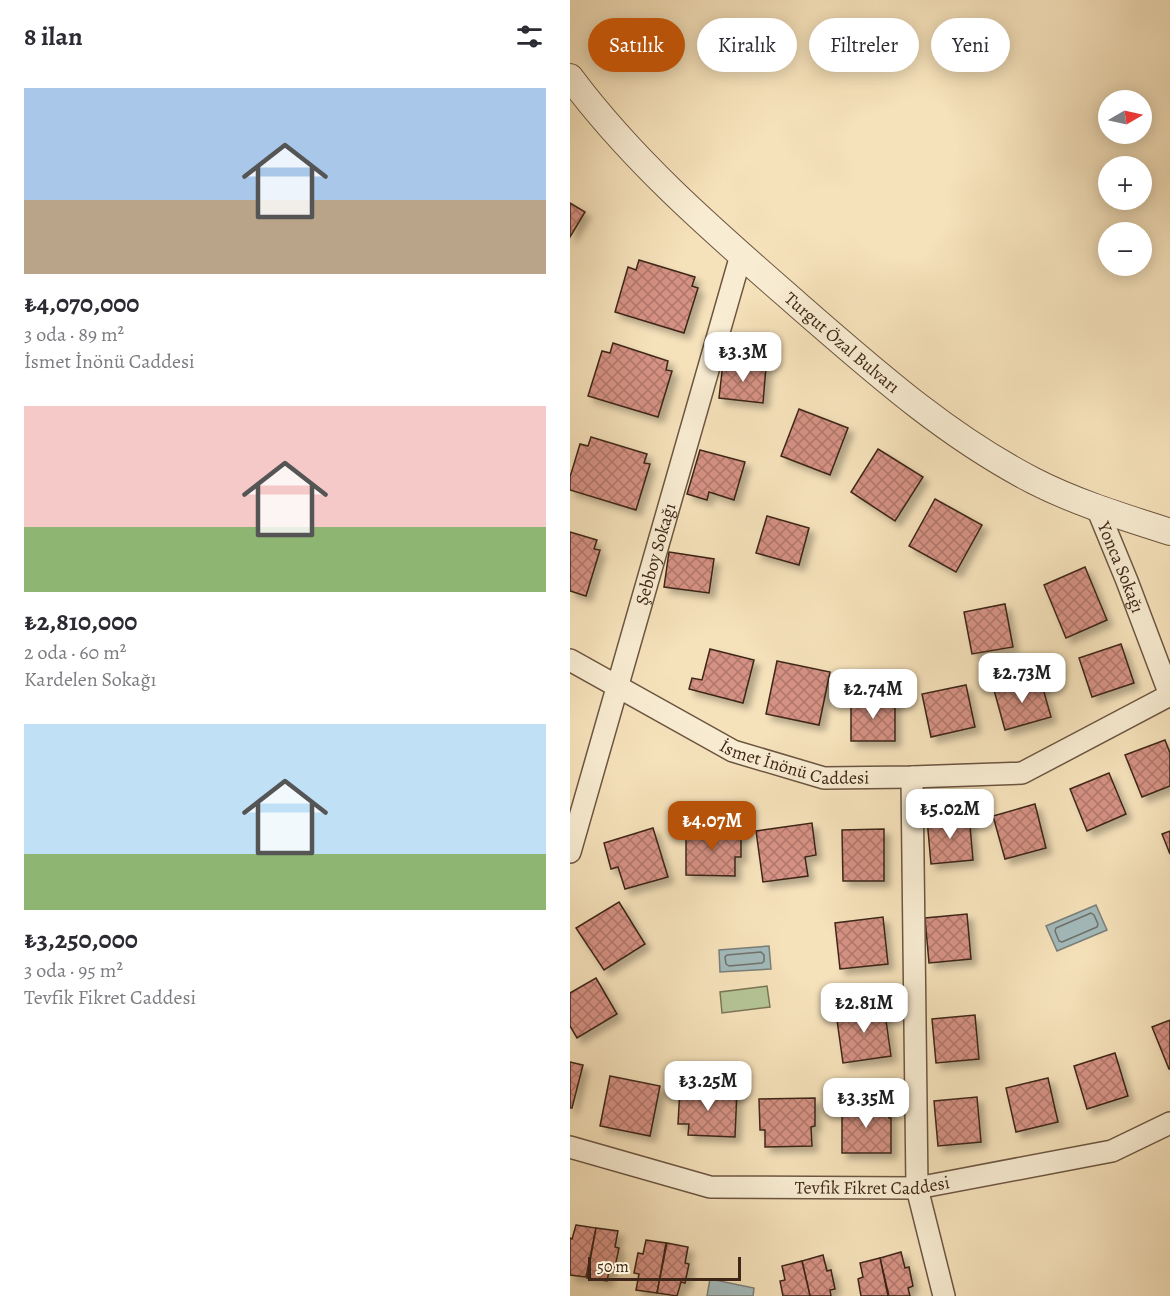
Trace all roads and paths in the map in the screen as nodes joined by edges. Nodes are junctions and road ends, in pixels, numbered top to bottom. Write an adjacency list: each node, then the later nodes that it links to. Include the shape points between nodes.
1 (570, 77): 2 (street, Turgut Özal Bulvarı, via 594,109 669,190)
2 (741, 255): 3 (street, Turgut Özal Bulvarı, via 915,404 981,451 1035,482); 6 (street, Şebboy Sokağı)
3 (1097, 508): 4 (street, Turgut Özal Bulvarı); 7 (street, Yonca Sokağı)
4 (1170, 532)
5 (570, 660): 6 (street, İsmet İnönü Caddesi)
6 (617, 687): 8 (street, İsmet İnönü Caddesi, via 733,751 824,778); 9 (street, Şebboy Sokağı)
7 (1170, 695): 8 (street, İsmet İnönü Caddesi, via 1022,772)
8 (912, 777): 12 (street)
9 (570, 852)
10 (1170, 1123): 12 (street, Tevfik Fikret Caddesi, via 1112,1151)
11 (570, 1147): 12 (street, Tevfik Fikret Caddesi, via 710,1187)
12 (917, 1188): 13 (street)
13 (944, 1296)

